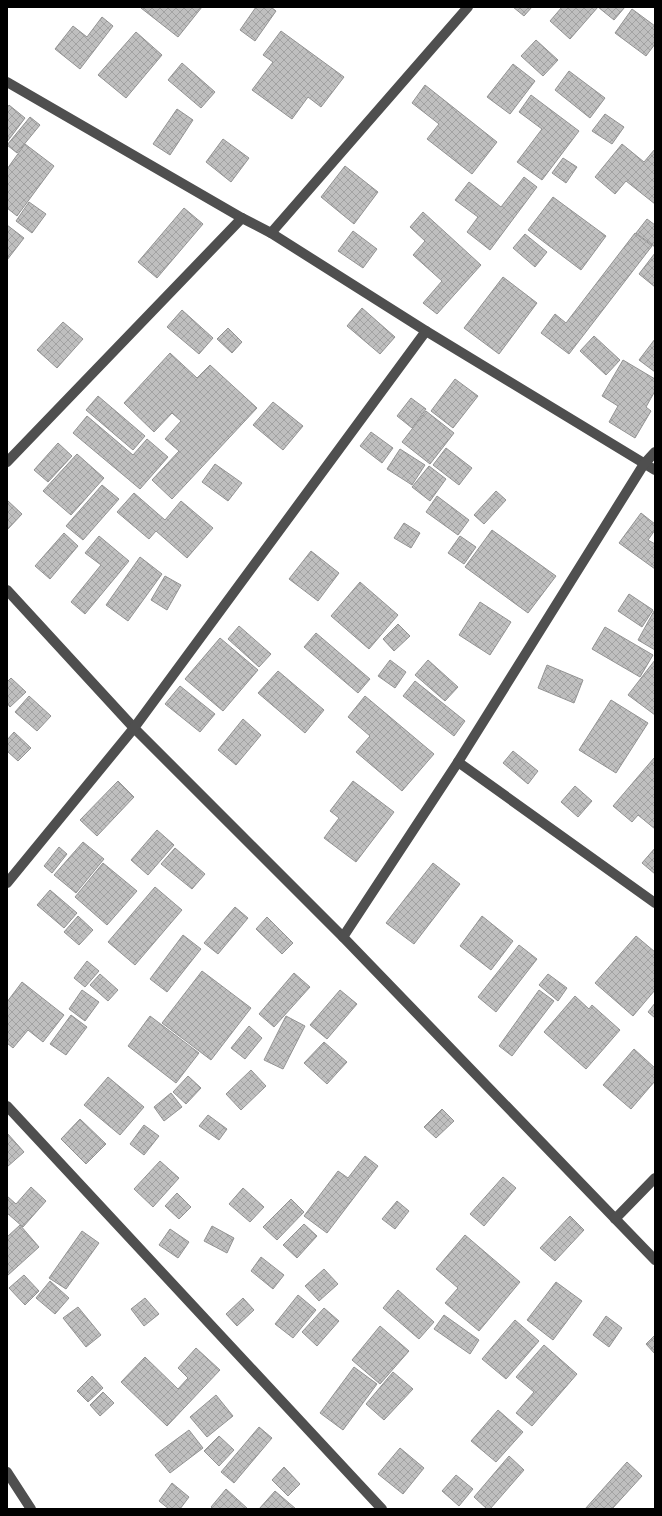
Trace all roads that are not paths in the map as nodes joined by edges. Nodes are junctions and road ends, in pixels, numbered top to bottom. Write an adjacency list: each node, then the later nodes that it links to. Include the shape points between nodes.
1 (468, 7): 4 (street)
2 (7, 82): 3 (street)
3 (242, 218): 4 (street); 7 (street)
4 (271, 233): 5 (street)
5 (426, 331): 8 (street); 11 (street)
6 (655, 452): 8 (street)
7 (7, 462)
8 (644, 464): 9 (street); 12 (street)
9 (655, 470)
10 (7, 590): 11 (street)
11 (134, 728): 13 (street); 15 (street)
12 (458, 762): 14 (street); 15 (street)
13 (7, 883)
14 (655, 903)
15 (343, 937): 18 (street)
16 (7, 1106): 22 (street)
17 (655, 1178): 18 (street)
18 (616, 1219): 19 (street)
19 (655, 1260)
20 (7, 1472): 21 (street)
21 (32, 1509)
22 (382, 1509)

